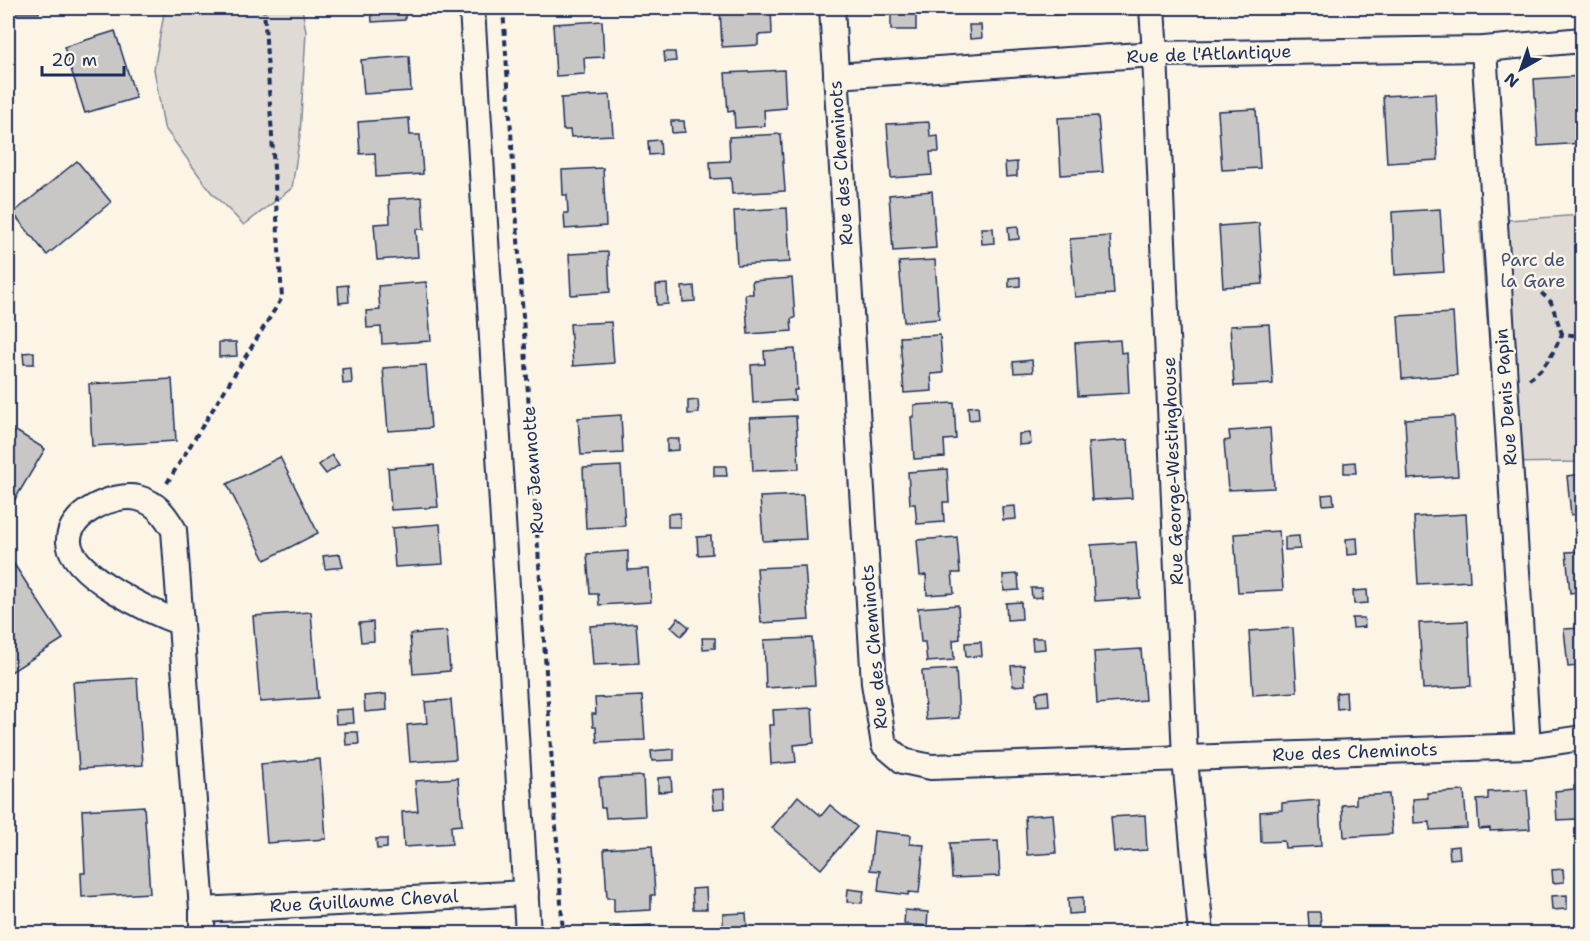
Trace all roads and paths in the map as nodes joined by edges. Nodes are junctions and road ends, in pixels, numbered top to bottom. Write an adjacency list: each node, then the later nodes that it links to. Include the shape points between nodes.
1 (264, 8): 14 (path, via 282,298)
2 (472, 8): 19 (street, Rue Jeannotte)
3 (503, 8): 23 (path, Rue Jeannotte)
4 (832, 8): 9 (street, Rue des Cheminots)
5 (1152, 8): 8 (street, Rue George-Westinghouse)
6 (1582, 40): 7 (street, Rue de l'Atlantique)
7 (1484, 49): 8 (street, Rue de l'Atlantique); 10 (street, Rue Denis Papin)
8 (1155, 54): 9 (street, Rue de l'Atlantique); 18 (street, Rue George-Westinghouse)
9 (836, 76): 18 (street, Rue des Cheminots, via 874,683 884,745 903,761 931,767)
10 (1498, 269): 11 (path, via 1532,283 1551,302); 13 (street, Rue Denis Papin)
11 (1562, 334): 12 (path); 13 (path, via 1549,361 1534,376)
12 (1582, 336)
13 (1506, 392): 17 (street, Rue Denis Papin)
14 (154, 505): 15 (street, via 174,530); 15 (street, via 124,497 99,503 72,528 69,543 84,569 103,583 156,614)
15 (181, 623): 20 (street)
16 (1582, 738): 17 (street, Rue des Cheminots)
17 (1528, 746): 18 (street, Rue des Cheminots)
18 (1185, 759): 24 (street, Rue George-Westinghouse)
19 (526, 893): 20 (street, Rue Guillaume Cheval); 22 (street, Rue Jeannotte)
20 (202, 910): 21 (street)
21 (202, 933)
22 (528, 933)
23 (563, 933)
24 (1201, 933)

